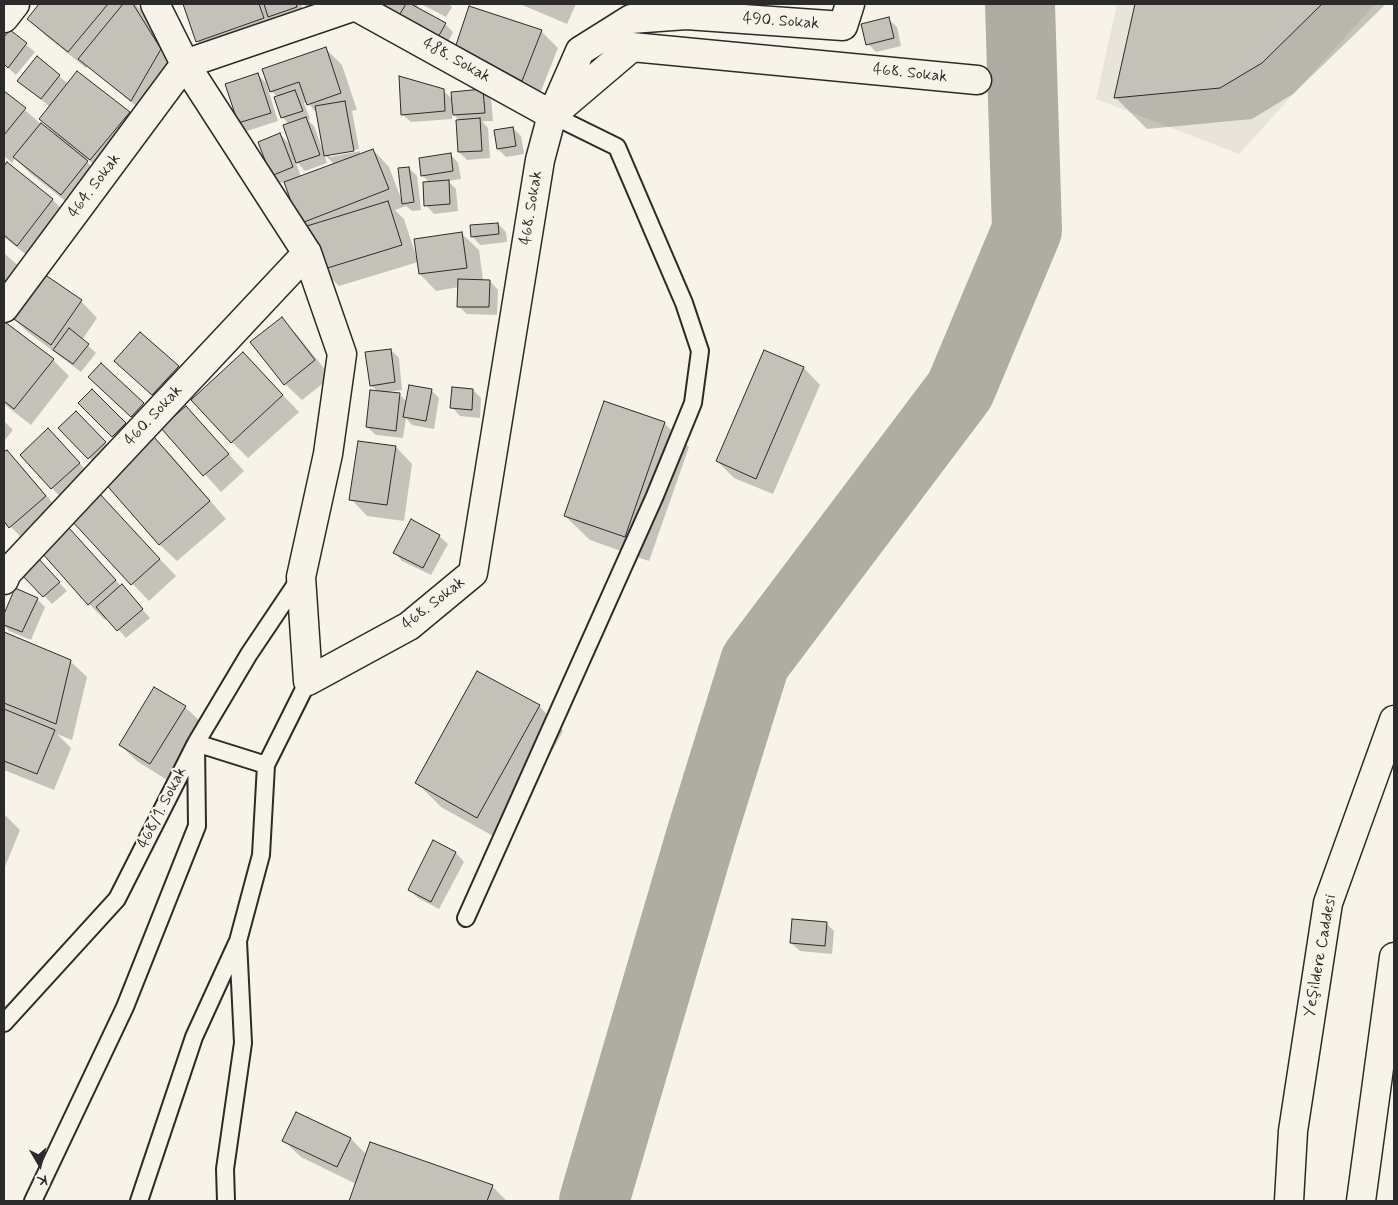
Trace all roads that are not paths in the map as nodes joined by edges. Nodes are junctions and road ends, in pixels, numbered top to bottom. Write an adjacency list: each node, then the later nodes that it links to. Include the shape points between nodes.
1 (15, 4): 5 (main road)
2 (155, 4): 6 (main road)
3 (850, 4): 4 (main road, 490. Sokak, via 842,26)
4 (678, 9): 8 (main road, via 631,19 580,51)
5 (4, 18)
6 (185, 64): 8 (main road, 488. Sokak, via 355,6); 9 (main road); 10 (main road, 464. Sokak)
7 (977, 80): 8 (main road, 468. Sokak, via 632,47)
8 (552, 115): 13 (main road, 468. Sokak, via 540,160 474,574 409,626); 17 (lane, via 617,147 684,303 700,351 690,412)
9 (306, 254): 11 (main road, via 342,354 328,454); 12 (main road, 460. Sokak, via 7,573)
10 (4, 308)
11 (301, 577): 13 (main road); 15 (lane, 468/1. Sokak, via 249,654)
12 (4, 580)
13 (308, 681): 16 (lane)
14 (1394, 720): 24 (main road, Yeşildere Caddesi, via 1328,903 1293,1131)
15 (196, 743): 16 (lane); 20 (lane, 468/1. Sokak, via 117,899); 21 (lane, via 197,826 125,1007)
16 (266, 765): 18 (lane, via 261,856)
17 (466, 918)
18 (238, 941): 22 (lane, via 194,1037); 23 (lane, via 243,1043 225,1169)
19 (1394, 958): 25 (main road)
20 (4, 1023)
21 (33, 1201)
22 (139, 1201)
23 (226, 1201)
24 (1289, 1201)
25 (1362, 1201)

